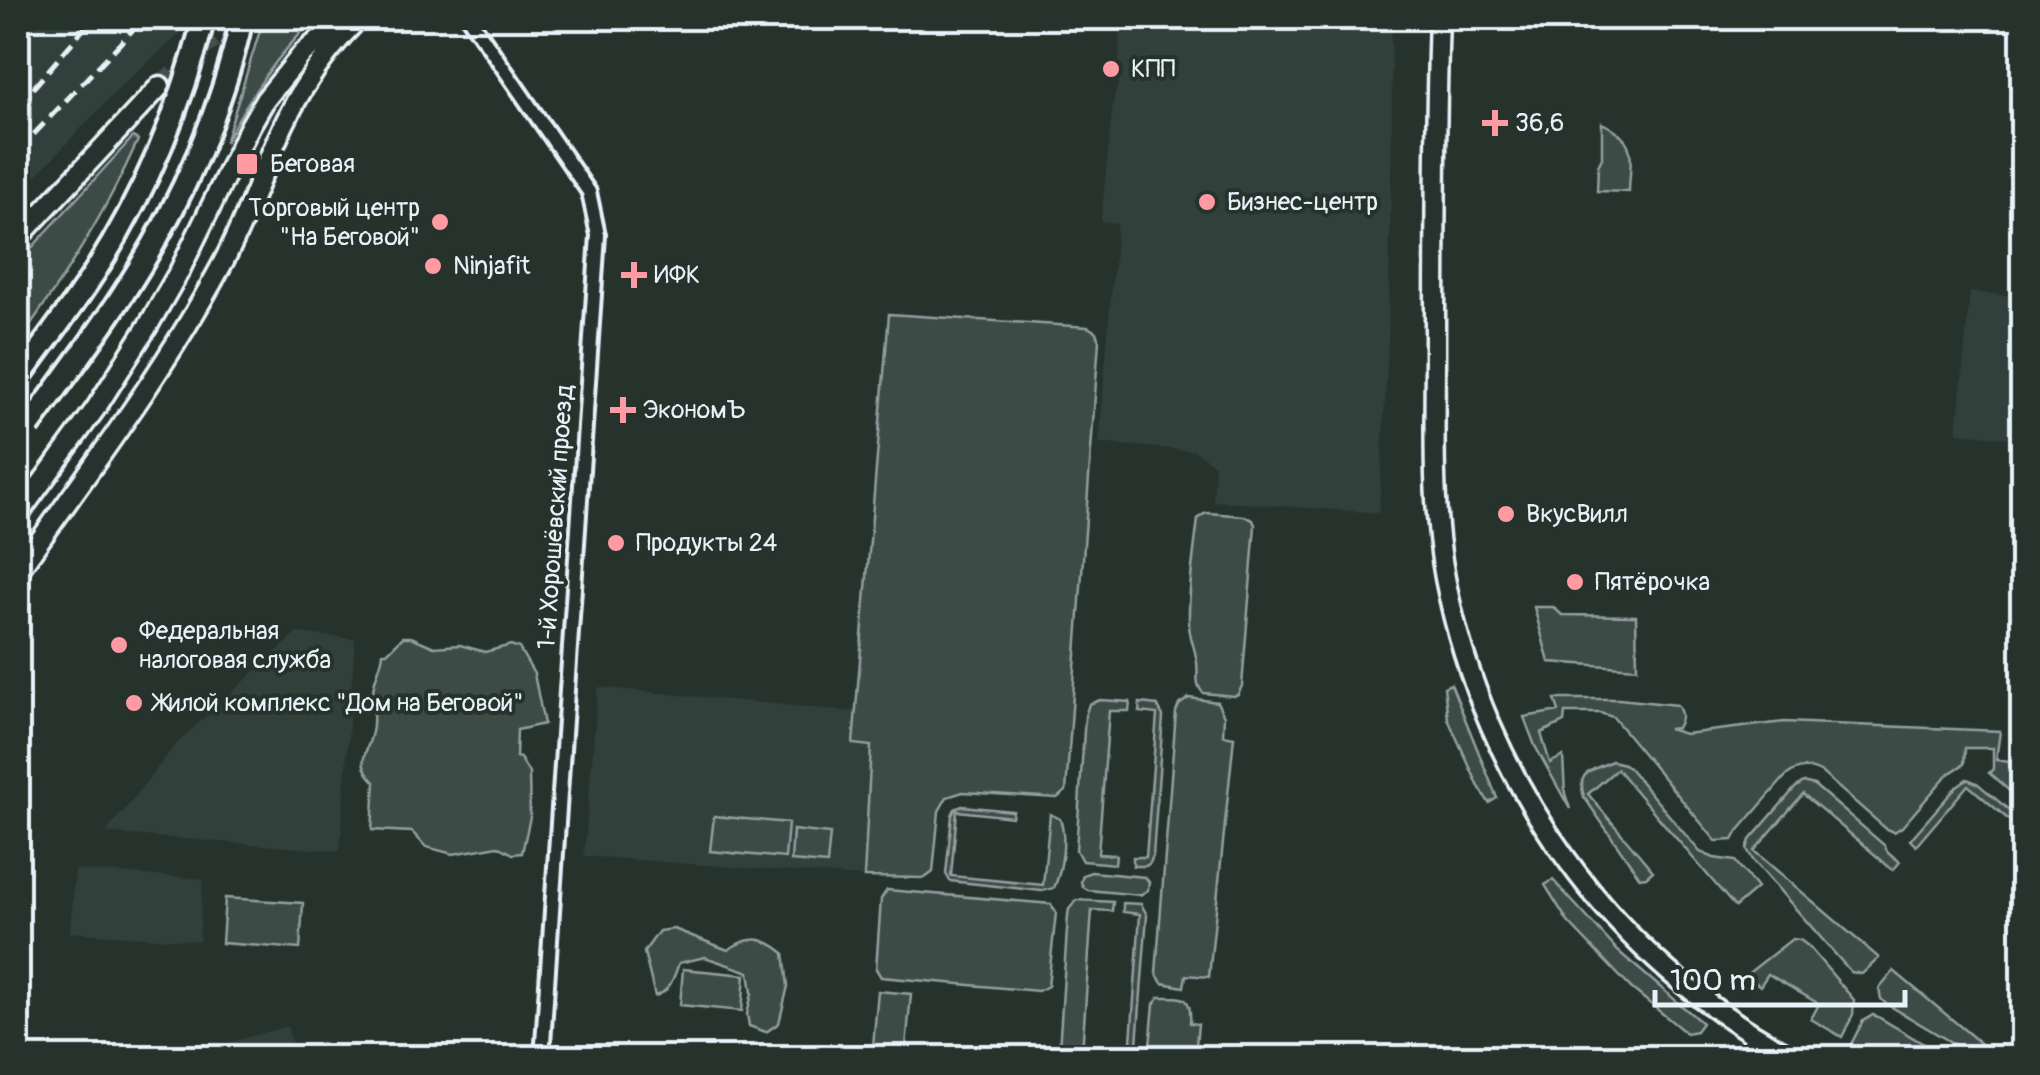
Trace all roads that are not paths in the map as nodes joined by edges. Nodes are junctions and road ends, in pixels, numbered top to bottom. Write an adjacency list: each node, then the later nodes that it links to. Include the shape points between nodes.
1 (204, 18): 9 (main road, bridge, via 172,119 130,212)
2 (242, 18): 10 (main road, bridge, via 208,128 164,226)
3 (345, 18): 11 (main road, via 303,53 265,100 149,324)
4 (359, 18): 12 (main road, via 302,91 195,314)
5 (469, 18): 14 (street, 1-й Хорошёвский проезд, via 589,192 598,235)
6 (1440, 18): 13 (main road, via 1435,490 1445,577 1466,661 1489,725 1534,809 1598,902 1672,974)
7 (160, 86): 8 (main road)
8 (18, 238)
9 (18, 380)
10 (28, 426)
11 (23, 508)
12 (18, 571)
13 (1756, 1036): 15 (main road); 16 (main road)
14 (542, 1058)
15 (1746, 1058)
16 (1796, 1058)

